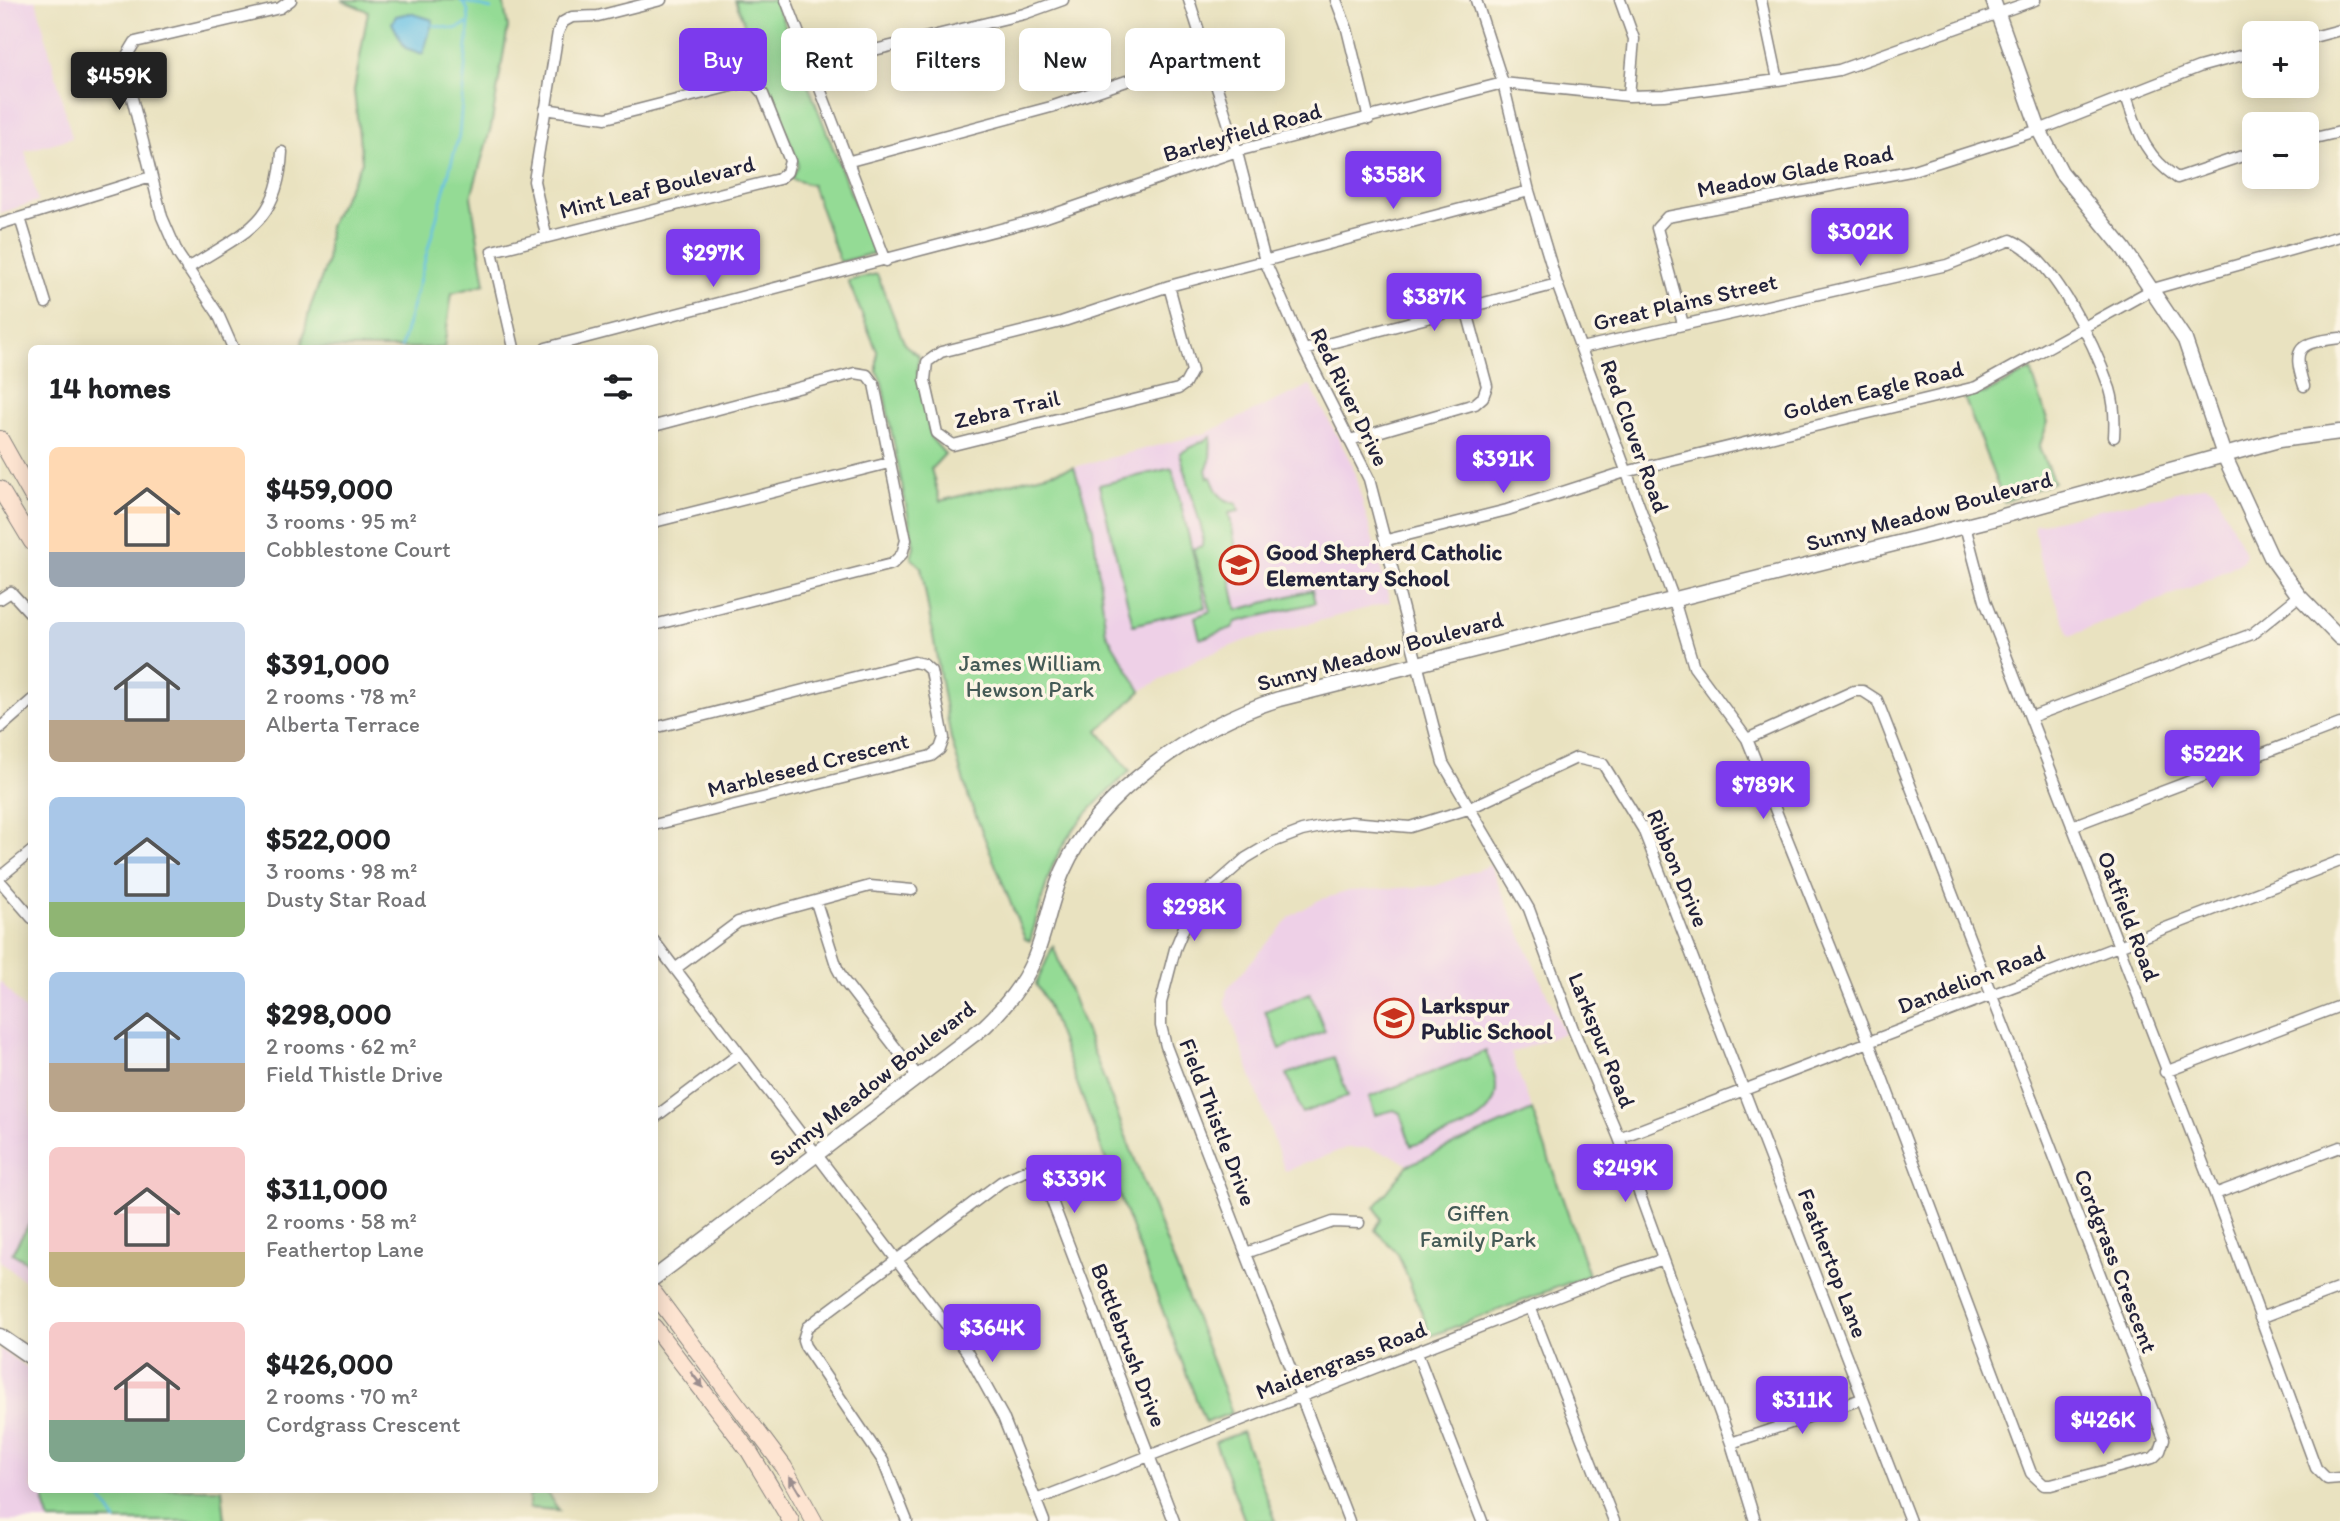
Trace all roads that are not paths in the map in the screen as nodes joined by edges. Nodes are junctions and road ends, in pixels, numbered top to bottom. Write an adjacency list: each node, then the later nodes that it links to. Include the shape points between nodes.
1 (291, 0): 34 (street, via 280,8 130,46 123,62)
2 (661, 0): 25 (street, via 563,22)
3 (786, 0): 12 (street)
4 (1063, 0): 16 (street, via 1024,14)
5 (1189, 0): 13 (street, Red River Drive)
6 (1336, 0): 26 (street)
7 (1476, 0): 20 (street, Red Clover Road)
8 (1620, 0): 23 (street, via 1634,39)
9 (1760, 0): 18 (street)
10 (2035, 0): 11 (street, Barleyfield Road)
11 (1995, 7): 18 (street, Barleyfield Road, via 1839,70); 27 (street)
12 (797, 28)
13 (1199, 28)
14 (2340, 30): 15 (street)
15 (2319, 36)
16 (877, 49)
17 (2242, 55): 24 (street)
18 (1778, 80): 23 (street, Barleyfield Road)
19 (1125, 82): 33 (street, via 1051,107)
20 (1503, 83): 23 (street, Barleyfield Road); 26 (street, Barleyfield Road); 35 (street, Red Clover Road)
21 (822, 91): 33 (street)
22 (1219, 91): 30 (street, Red River Drive)
23 (1629, 96)
24 (2126, 96): 27 (street); 32 (street, via 2143,145 2156,163 2177,178)
25 (544, 109): 38 (street, via 534,181); 38 (street, Mint Leaf Boulevard, via 606,118 743,83 755,85 763,94 790,161 779,179)
26 (1369, 118): 30 (street, Barleyfield Road)
27 (2039, 130): 45 (street, via 2062,172); 48 (street, Meadow Glade Road, via 1910,171 1667,216 1657,228)
28 (2340, 132): 29 (street)
29 (2319, 137)
30 (1237, 151): 40 (street, Barleyfield Road, via 1043,218); 41 (street, Red River Drive)
31 (282, 152): 42 (street, via 280,183 263,218)
32 (2242, 156)
33 (850, 161): 40 (street)
34 (151, 177): 36 (street); 42 (street, via 162,217)
35 (1529, 191): 41 (street, Zebra Trail); 43 (street, Red Clover Road)
36 (20, 218): 37 (street); 46 (street)
37 (0, 224)
38 (546, 236): 52 (street, Mint Leaf Boulevard, via 492,251)
39 (2340, 236): 45 (street, Golden Eagle Road)
40 (887, 261): 53 (street, Barleyfield Road)
41 (1265, 261): 44 (street, Zebra Trail); 55 (street, Red River Drive)
42 (187, 269): 51 (street, via 218,314)
43 (1557, 284): 47 (street); 54 (street, Red Clover Road)
44 (1169, 286): 44 (street, Zebra Trail, via 1061,322 941,352 927,362 925,380 937,433 953,445 1178,389 1192,371)
45 (2153, 289): 49 (street, Golden Eagle Road); 62 (street, via 2185,340)
46 (46, 303)
47 (1466, 309): 55 (street); 61 (street, via 1487,386 1483,397 1475,404)
48 (1683, 324): 49 (street, Great Plains Street, via 1947,265 2011,240 2054,278); 54 (street, Great Plains Street)
49 (2082, 328): 59 (street, via 2110,390); 64 (street, Golden Eagle Road, via 1976,387)
50 (2340, 338): 56 (street, via 2304,346 2297,352)
51 (232, 345)
52 (513, 345)
53 (558, 345)
54 (1581, 348): 64 (street, Red Clover Road)
55 (1304, 350): 61 (street, Red River Drive)
56 (2304, 386)
57 (658, 425): 63 (street, via 855,373 867,375 874,384)
58 (2340, 432): 62 (street, Sunny Meadow Boulevard, via 2279,440)
59 (2114, 437)
60 (0, 439): 66 (main road)
61 (1350, 440): 70 (street, Red River Drive)
62 (2224, 455): 68 (street, Sunny Meadow Boulevard); 71 (street, via 2271,557)
63 (889, 463): 67 (street); 75 (street, via 906,541 892,564)
64 (1625, 472): 70 (street, Golden Eagle Road, via 1507,510); 73 (street, Red Clover Road)
65 (0, 489): 69 (main road)
66 (28, 489)
67 (658, 521)
68 (1965, 526): 73 (street, Sunny Meadow Boulevard); 79 (street, Oatfield Road, via 1985,601)
69 (28, 535)
70 (1387, 540): 77 (street, Red River Drive)
71 (2299, 596): 76 (street); 79 (street, via 2252,634)
72 (0, 599): 74 (street, via 11,592)
73 (1674, 600): 77 (street, Sunny Meadow Boulevard); 83 (street, Red Clover Road, via 1695,667)
74 (28, 611)
75 (658, 624)
76 (2340, 638)
77 (1417, 664): 84 (street, Larkspur Road, via 1443,763); 101 (street, Sunny Meadow Boulevard, via 1256,706 1205,730 1160,760 1101,815 1076,847 1059,882 1033,963 1006,1004 975,1035)
78 (28, 704): 82 (street)
79 (2031, 717): 86 (street, Oatfield Road)
80 (2340, 724): 86 (street)
81 (658, 727): 85 (street, Marbleseed Crescent, via 914,662 931,671 944,738 931,756)
82 (0, 728)
83 (1747, 739): 96 (street, via 1854,691 1877,700); 98 (street, Red Clover Road)
84 (1468, 809): 102 (street, Ribbon Drive, via 1576,758 1603,764 1643,829); 104 (street, Larkspur Road, via 1529,909); 109 (street, Field Thistle Drive, via 1410,827 1351,822 1282,838 1246,858 1195,906 1187,920 1161,1003 1161,1026)
85 (658, 824)
86 (2072, 826): 93 (street, Oatfield Road)
87 (28, 854): 89 (street)
88 (2340, 861): 93 (street, Dandelion Road)
89 (0, 879): 92 (street)
90 (912, 890): 91 (street, via 870,886)
91 (816, 902): 95 (street, via 738,922); 101 (street, via 844,981)
92 (28, 913)
93 (2118, 945): 96 (street, Dandelion Road); 100 (street, Oatfield Road)
94 (658, 946): 95 (street)
95 (675, 968): 99 (street)
96 (1991, 994): 98 (street, Dandelion Road); 98 (street, Cordgrass Crescent, via 2164,1439 2153,1458 2051,1485 2036,1480)
97 (2340, 1006): 100 (street)
98 (1868, 1040): 102 (street, Dandelion Road)
99 (739, 1054): 103 (street); 106 (street)
100 (2165, 1072): 107 (street, Oatfield Road)
101 (919, 1078): 106 (street, Sunny Meadow Boulevard)
102 (1745, 1092): 104 (street, Dandelion Road); 122 (street, Feathertop Lane)
103 (658, 1115)
104 (1619, 1138): 111 (street, Larkspur Road)
105 (2340, 1147): 107 (street)
106 (817, 1156): 110 (street); 112 (street, Sunny Meadow Boulevard)
107 (2215, 1194): 116 (street, Oatfield Road)
108 (1359, 1223): 109 (street, via 1333,1222)
109 (1245, 1253): 121 (street, Field Thistle Drive)
110 (895, 1258): 124 (street, Bottlebrush Drive, via 1001,1182 1027,1170 1036,1172 1047,1188); 126 (street, via 967,1352 1003,1417); 129 (street, via 807,1327 803,1340 883,1461)
111 (1661, 1260): 115 (street, Maidengrass Road); 123 (street, Larkspur Road)
112 (658, 1275)
113 (2340, 1288): 116 (street)
114 (658, 1298): 128 (main road, one-way to 114, via 784,1467)
115 (1531, 1309): 119 (street, Maidengrass Road); 134 (street)
116 (2260, 1318): 125 (street, Oatfield Road, via 2316,1468 2327,1479)
117 (658, 1332): 127 (main road, one-way to 127, via 749,1451)
118 (0, 1336): 120 (street)
119 (1417, 1353): 121 (street, Maidengrass Road); 133 (street)
120 (28, 1355)
121 (1301, 1398): 124 (street, Maidengrass Road); 132 (street, Field Thistle Drive)
122 (1862, 1399): 123 (street); 136 (street, Feathertop Lane)
123 (1731, 1443): 135 (street, Larkspur Road)
124 (1149, 1456): 126 (street, Maidengrass Road); 131 (street)
125 (2340, 1478)
126 (1036, 1500): 130 (street)
127 (791, 1521)
128 (814, 1521)
129 (907, 1521)
130 (1044, 1521)
131 (1174, 1521)
132 (1349, 1521)
133 (1482, 1521)
134 (1614, 1521)
135 (1755, 1521)
136 (1910, 1521)

